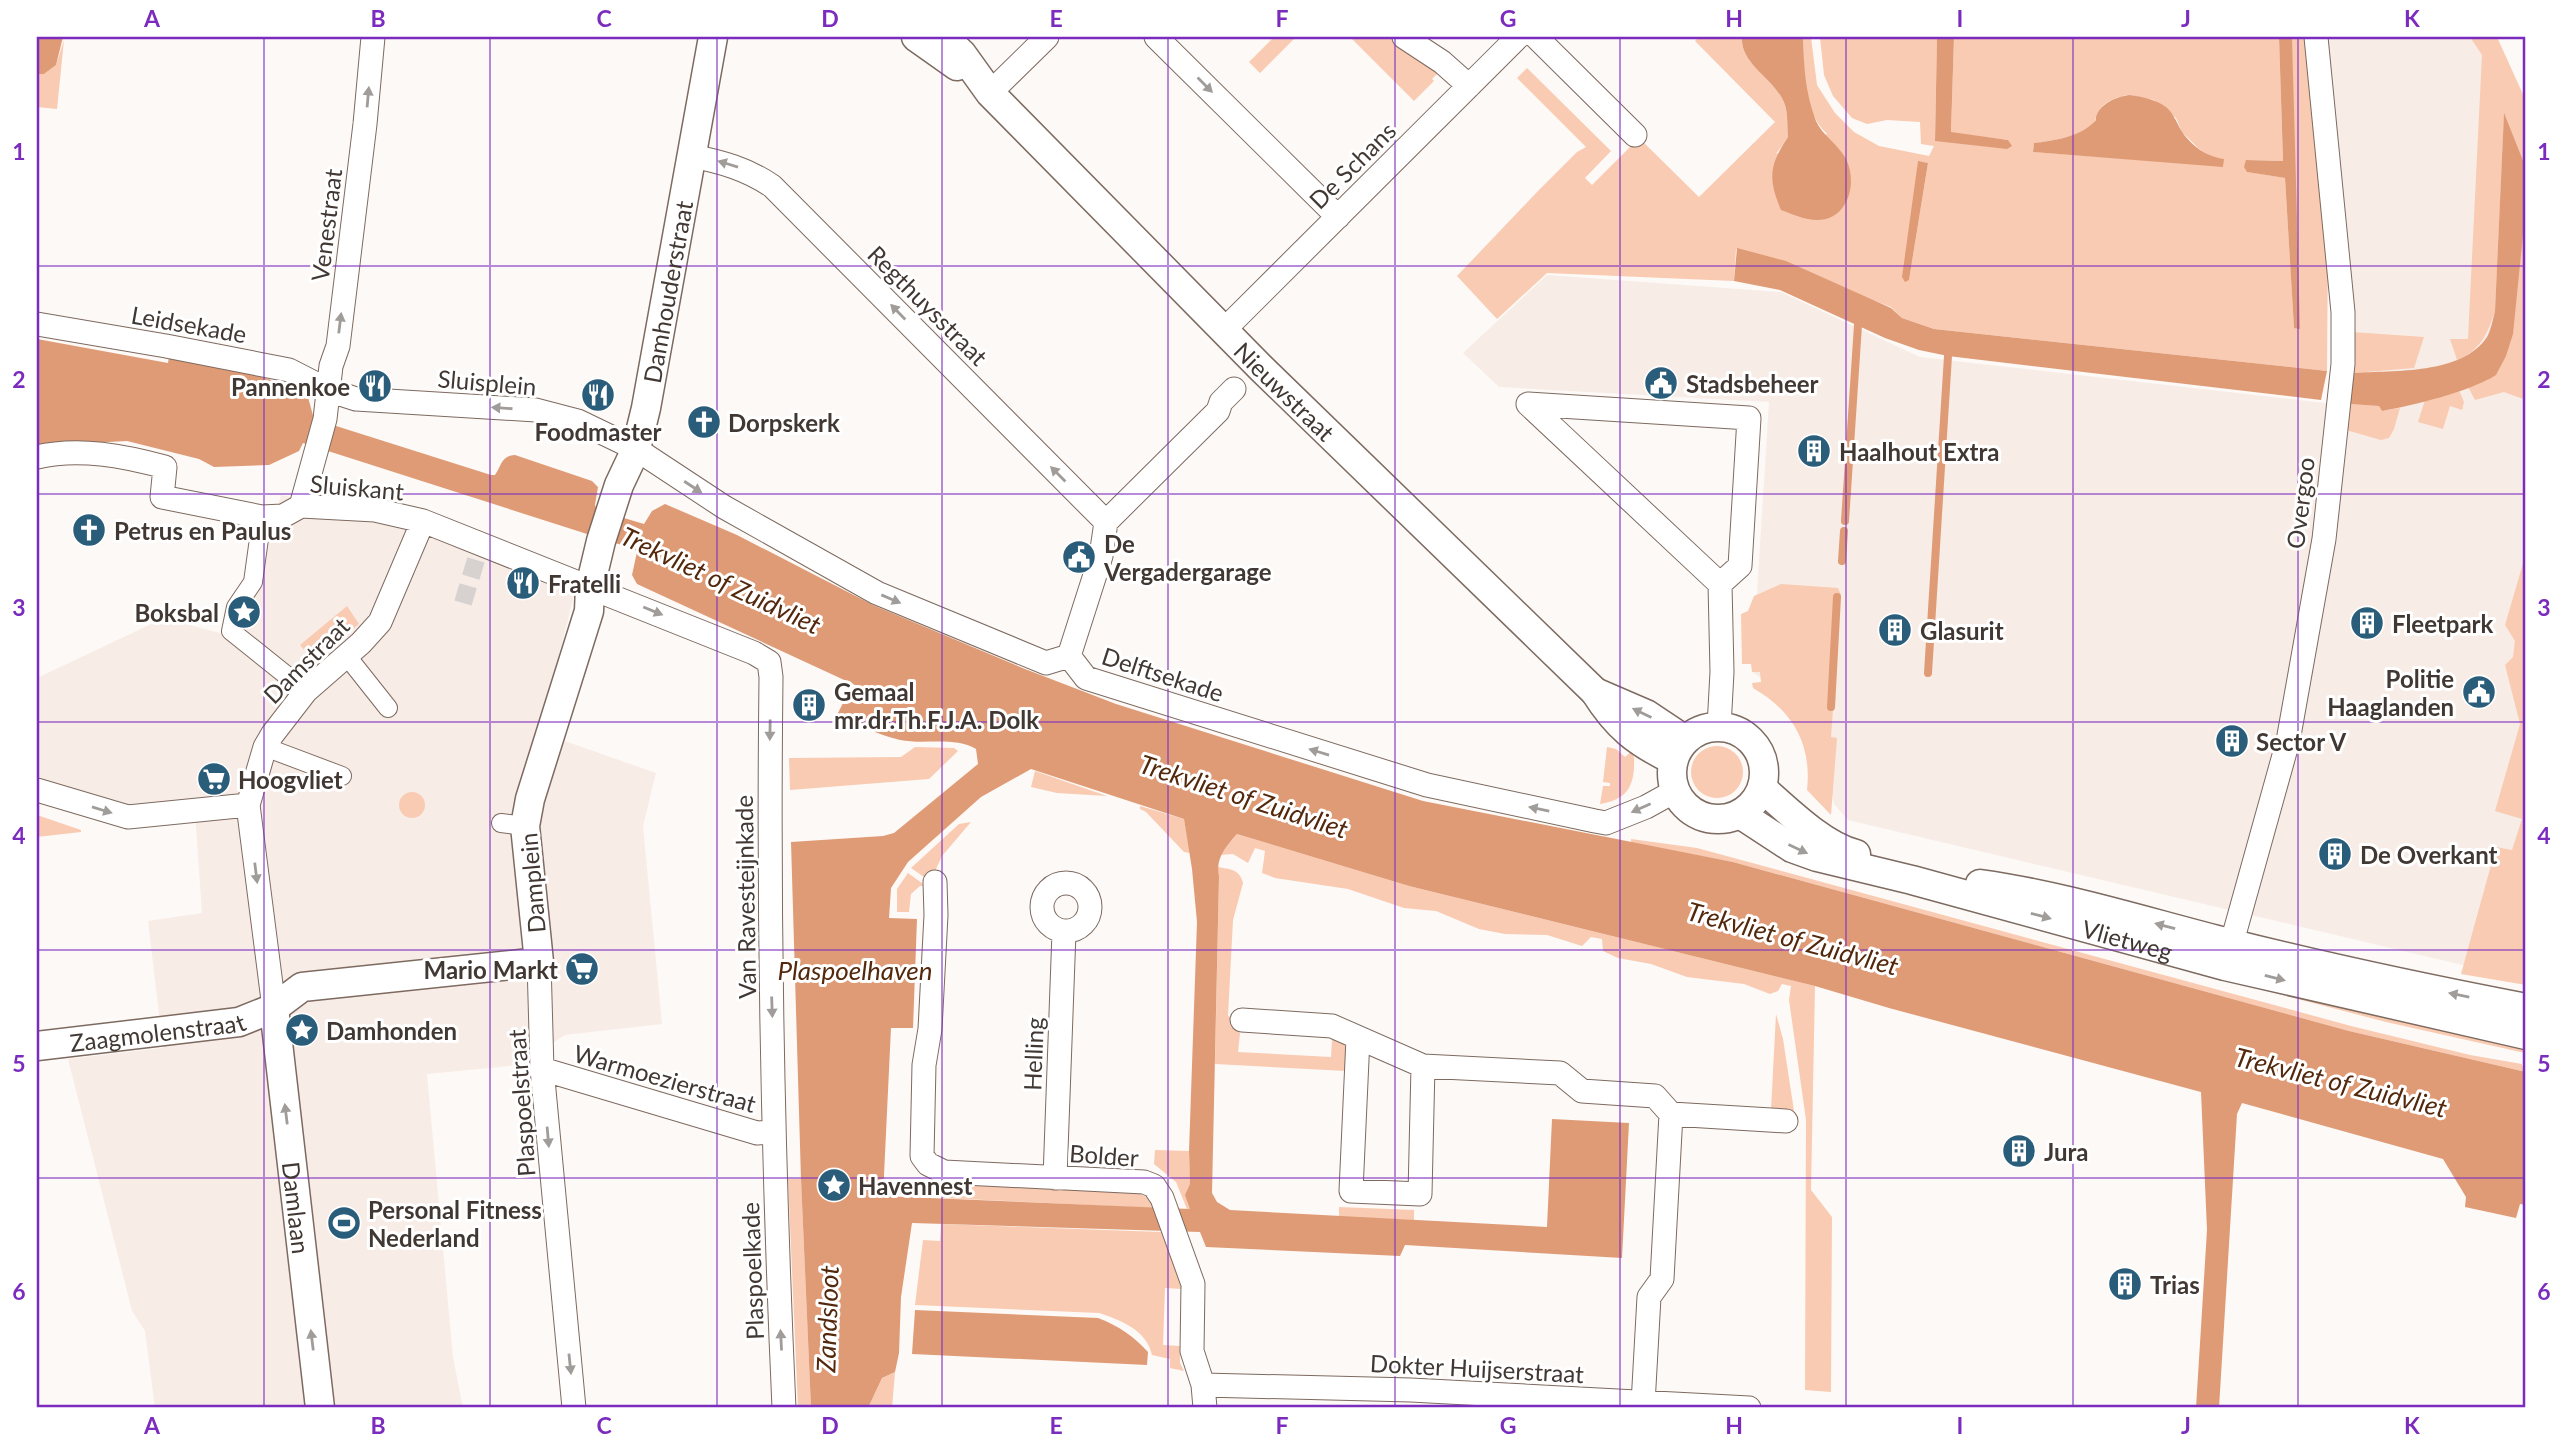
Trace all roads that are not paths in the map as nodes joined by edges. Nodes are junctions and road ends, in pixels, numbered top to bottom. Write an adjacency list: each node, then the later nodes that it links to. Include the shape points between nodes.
1 (373, 37): 19 (street, Venestraat, one-way to 1, via 339,333)
2 (713, 37): 14 (street, Damhouderstraat)
3 (916, 37): 12 (street, Nieuwstraat)
4 (944, 37): 12 (street, Nieuwstraat)
5 (1047, 37): 12 (street)
6 (1156, 37): 15 (street, one-way to 15)
7 (1404, 37): 11 (street)
8 (1518, 37): 11 (street, De Schans)
9 (1535, 37): 13 (street)
10 (2316, 37): 45 (street, Overgoo, via 2343,312 2343,364 2323,539 2288,741)
11 (1469, 86): 15 (street, De Schans)
12 (986, 89): 17 (street, Nieuwstraat)
13 (1635, 135)
14 (692, 156): 20 (street, Damhouderstraat); 25 (street, Regthuysstraat, one-way to 14, via 772,186 751,172)
15 (1338, 217): 17 (street, De Schans)
16 (37, 324): 19 (street, Leidsekade, via 289,370)
17 (1224, 330): 36 (street, Nieuwstraat, via 1595,692 1646,714)
18 (1234, 389): 25 (street, via 1218,411)
19 (328, 390): 20 (street, Sluisplein, one-way to 19, via 578,421 536,411 356,399); 22 (street, Venestraat, via 325,419)
20 (636, 449): 26 (street, Damhouderstraat); 30 (street, Delftsekade, one-way to 30, via 724,507 877,593 1046,663)
21 (37, 457): 23 (street, Sluiskant, via 56,452 125,456 165,467 162,497)
22 (301, 506): 23 (street, Sluiskant, via 283,516); 24 (street, Sluiskant, via 375,510)
23 (262, 517): 32 (street, via 253,582 236,607 231,631)
24 (423, 521): 28 (street, Sluiskant); 29 (street, Damstraat, via 380,622)
25 (1106, 522): 30 (street, via 1101,556)
26 (601, 541): 28 (street, Damplein)
27 (1720, 584): 27 (street, via 1740,566 1749,418 1528,404); 34 (street)
28 (590, 587): 31 (street, Sluiskant, one-way to 31); 46 (street, Damplein, via 589,611 530,799 513,824)
29 (346, 655): 32 (street, Damstraat); 33 (street)
30 (1069, 656): 40 (street, Delftsekade, one-way to 30, via 1606,823 1427,785 1086,678)
31 (769, 662): 57 (street, Van Ravesteijnkade, one-way to 57)
32 (306, 691): 35 (street, Damstraat)
33 (388, 708)
34 (1719, 727): 36 (street, via 1701,730); 38 (street, via 1740,733 1756,747 1763,767)
35 (265, 747): 37 (street); 41 (street, Damstraat)
36 (1679, 750): 40 (street, via 1671,776)
37 (342, 776)
38 (1762, 788): 42 (street); 45 (street, Vlietweg, one-way to 38, via 2036,892 1978,884 1846,852)
39 (37, 790): 41 (street, one-way to 41, via 128,817)
40 (1675, 791): 42 (street, via 1686,807 1702,817 1722,819)
41 (247, 805): 48 (street, Damstraat, one-way to 48)
42 (1740, 814): 45 (street, Vlietweg, one-way to 45, via 1792,848 1816,857)
43 (935, 881): 58 (street, Bolder, via 922,1156 944,1172)
44 (1065, 932): 58 (street, Helling)
45 (2228, 955): 47 (street, Vlietweg, one-way to 45); 50 (street, Vlietweg, one-way to 50)
46 (539, 962): 48 (street, Damplein, via 302,987); 54 (street, Plaspoelstraat)
47 (2526, 1008)
48 (274, 1009): 52 (street, Zaagmolenstraat, via 239,1022); 61 (street, Damlaan, one-way to 48)
49 (1242, 1020): 51 (street, via 1332,1026)
50 (2526, 1035)
51 (1357, 1038): 53 (street); 53 (street, via 1351,1191 1420,1194)
52 (37, 1046)
53 (1423, 1066): 55 (street, via 1560,1073 1582,1091 1655,1096)
54 (542, 1069): 57 (street, Warmoezierstraat, via 757,1133); 62 (street, Plaspoelstraat, one-way to 62)
55 (1671, 1114): 56 (street); 60 (street, via 1662,1279 1649,1297)
56 (1786, 1121)
57 (774, 1132): 63 (street, Plaspoelkade, one-way to 57)
58 (1055, 1178): 59 (street, Bolder, via 1154,1186 1193,1284 1192,1351)
59 (1203, 1385): 60 (street, Dokter Huijserstraat, via 1411,1390); 64 (street, Bolder)
60 (1643, 1404): 65 (street, Dokter Huijserstraat)
61 (320, 1408)
62 (574, 1408)
63 (784, 1408)
64 (1205, 1408)
65 (1749, 1408)

